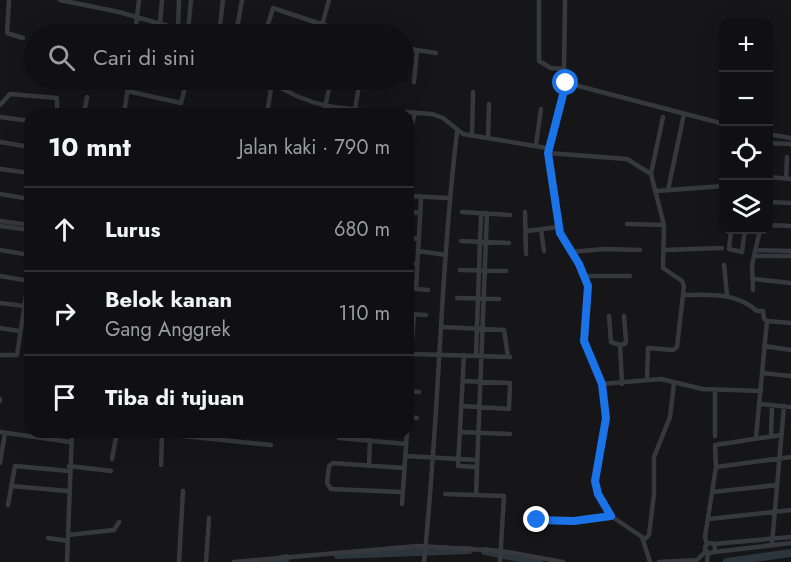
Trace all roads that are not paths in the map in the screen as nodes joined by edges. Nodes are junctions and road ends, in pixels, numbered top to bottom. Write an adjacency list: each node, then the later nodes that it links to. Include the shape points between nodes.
1 (9, 0): 25 (street, via 7,33)
2 (60, 0): 13 (street)
3 (96, 0): 13 (street)
4 (139, 0): 14 (street)
5 (162, 0): 15 (street)
6 (180, 0): 18 (street)
7 (191, 0): 19 (street)
8 (224, 0): 20 (street)
9 (242, 0): 21 (street)
10 (329, 0): 24 (street)
11 (539, 0): 29 (street, via 539,61 551,68)
12 (565, 0): 29 (street)
13 (96, 7): 14 (street)
14 (137, 17): 15 (street); 16 (street)
15 (160, 23): 17 (street)
16 (136, 24)
17 (164, 24)
18 (178, 24)
19 (189, 24)
20 (220, 24)
21 (238, 24)
22 (268, 24): 23 (street, via 273,8)
23 (319, 24)
24 (322, 24)
25 (23, 38)
26 (414, 50): 27 (street)
27 (417, 51): 28 (street); 30 (street)
28 (436, 53)
29 (564, 69): 31 (street)
30 (414, 82)
31 (569, 83): 51 (street); 66 (street, via 565,85)
32 (185, 90): 37 (street, via 181,103)
33 (269, 90): 46 (street)
34 (286, 90): 42 (street)
35 (329, 90): 42 (street)
36 (358, 90): 48 (street)
37 (127, 91): 45 (street)
38 (473, 92): 58 (street)
39 (87, 97): 44 (street)
40 (489, 104): 59 (street)
41 (0, 105): 43 (street, via 10,94 57,98)
42 (325, 107): 47 (street)
43 (57, 108)
44 (85, 108)
45 (125, 108)
46 (268, 108)
47 (340, 108)
48 (355, 108)
49 (541, 109): 64 (street)
50 (415, 113): 56 (street, via 437,116)
51 (684, 114): 55 (street); 74 (street)
52 (0, 117): 54 (street)
53 (663, 117): 70 (street)
54 (24, 120)
55 (719, 123)
56 (460, 133): 58 (street); 79 (street)
57 (773, 135): 60 (street)
58 (472, 136): 59 (street)
59 (488, 138): 64 (street)
60 (791, 138)
61 (0, 142): 65 (street)
62 (773, 143): 63 (street)
63 (791, 144)
64 (536, 145): 66 (street)
65 (24, 146)
66 (548, 151): 70 (street, via 627,159); 95 (street)
67 (787, 157): 72 (street)
68 (0, 169): 69 (street)
69 (24, 172)
70 (651, 174): 75 (street)
71 (773, 177): 72 (street)
72 (789, 179)
73 (719, 186): 74 (street)
74 (668, 190): 75 (street)
75 (657, 191): 92 (street)
76 (0, 194): 78 (street)
77 (414, 196): 79 (street)
78 (24, 198)
79 (449, 198): 119 (street)
80 (421, 200): 86 (street)
81 (773, 202): 82 (street)
82 (791, 203)
83 (414, 212): 86 (street)
84 (462, 212): 87 (street)
85 (525, 212): 99 (street)
86 (420, 213): 104 (street)
87 (484, 213): 88 (street); 106 (street)
88 (510, 215)
89 (0, 221): 90 (street)
90 (24, 224)
91 (627, 224): 92 (street)
92 (664, 225): 111 (street)
93 (773, 225): 96 (street)
94 (0, 226): 97 (street)
95 (558, 226): 98 (street); 115 (street)
96 (791, 226)
97 (24, 229)
98 (541, 229): 99 (street); 113 (street)
99 (527, 231): 118 (street)
100 (731, 234): 101 (street, via 729,249 742,252)
101 (744, 234)
102 (759, 234): 116 (street)
103 (414, 239): 104 (street)
104 (419, 239): 112 (street)
105 (461, 241): 106 (street)
106 (483, 242): 107 (street); 125 (street)
107 (508, 243)
108 (722, 248): 111 (street)
109 (0, 250): 117 (street)
110 (640, 250): 115 (street)
111 (665, 250): 136 (street, via 663,268 683,283)
112 (418, 251): 119 (street); 122 (street)
113 (544, 251)
114 (791, 251): 116 (street)
115 (571, 252): 128 (street)
116 (756, 253): 120 (street); 130 (street, via 752,265)
117 (24, 254)
118 (526, 254)
119 (446, 255): 149 (street)
120 (791, 256)
121 (414, 264): 122 (street)
122 (417, 264): 133 (street)
123 (724, 265): 137 (street)
124 (460, 270): 125 (street)
125 (482, 270): 126 (street); 139 (street)
126 (506, 271)
127 (0, 276): 131 (street)
128 (585, 276): 129 (street); 167 (street, via 589,294 584,341)
129 (630, 276)
130 (754, 279): 132 (street); 135 (street)
131 (24, 280)
132 (791, 283)
133 (416, 289): 134 (street)
134 (428, 290)
135 (753, 290)
136 (683, 295): 137 (street); 163 (street, via 677,347 648,348)
137 (727, 295): 147 (street, via 746,301)
138 (457, 298): 139 (street)
139 (481, 298): 140 (street); 151 (street)
140 (499, 299)
141 (0, 303): 142 (street)
142 (24, 306): 152 (street)
143 (414, 314): 144 (street)
144 (426, 315)
145 (609, 316): 153 (street, via 610,342)
146 (624, 316): 153 (street, via 626,340)
147 (766, 320): 148 (street); 154 (street)
148 (791, 323)
149 (442, 327): 151 (street); 158 (street)
150 (0, 328): 152 (street)
151 (479, 329): 160 (street); 160 (street, via 504,330 509,357)
152 (19, 331): 157 (street, via 17,355)
153 (620, 345): 168 (street)
154 (764, 346): 155 (street); 161 (street)
155 (791, 350)
156 (414, 354): 158 (street)
157 (0, 355)
158 (440, 355): 159 (street); 203 (street)
159 (464, 356): 160 (street); 164 (street)
160 (478, 356): 165 (street)
161 (762, 373): 162 (street); 170 (street)
162 (791, 376)
163 (647, 380): 166 (street); 168 (street)
164 (463, 381): 165 (street); 175 (street)
165 (480, 382): 178 (street); 178 (street, via 510,383 509,409)
166 (674, 383): 169 (street); 237 (street, via 670,417 654,457 654,494 649,535)
167 (602, 384): 168 (street); 229 (street, via 605,426 595,481)
168 (622, 384)
169 (715, 390): 170 (street); 187 (street)
170 (760, 391): 173 (street)
171 (414, 392): 172 (street)
172 (420, 392)
173 (759, 404): 174 (street); 189 (street)
174 (772, 405): 176 (street); 188 (street)
175 (462, 406): 178 (street); 181 (street)
176 (784, 406): 177 (street); 185 (street)
177 (791, 407)
178 (479, 408): 183 (street)
179 (414, 418): 180 (street)
180 (417, 418)
181 (460, 432): 183 (street); 206 (street)
182 (3, 433): 186 (street); 209 (street)
183 (478, 433): 184 (street); 208 (street)
184 (510, 434)
185 (781, 435): 188 (street); 207 (street)
186 (24, 436)
187 (715, 436)
188 (771, 436): 189 (street)
189 (756, 437): 213 (street, via 715,445)
190 (40, 438): 199 (street)
191 (71, 438): 199 (street)
192 (116, 438): 205 (street)
193 (163, 438): 210 (street)
194 (201, 438): 197 (street)
195 (339, 438): 198 (street)
196 (406, 438): 200 (street)
197 (220, 440): 201 (street)
198 (370, 440): 200 (street); 211 (street)
199 (70, 442): 215 (street)
200 (406, 444): 202 (street)
201 (271, 445)
202 (405, 456): 203 (street); 214 (street)
203 (434, 457): 206 (street); 241 (street)
204 (791, 457): 207 (street)
205 (112, 459)
206 (459, 459): 208 (street); 212 (street, via 458,466)
207 (779, 459): 213 (street); 217 (street)
208 (477, 460): 212 (street)
209 (0, 463)
210 (161, 465)
211 (369, 466): 214 (street); 221 (street, via 331,464 328,487)
212 (477, 467): 224 (street)
213 (716, 467): 222 (street)
214 (404, 468): 221 (street)
215 (69, 469): 216 (street); 218 (street, via 16,466); 219 (street)
216 (111, 471)
217 (777, 485): 222 (street); 228 (street)
218 (11, 486): 219 (street); 226 (street)
219 (68, 491): 236 (street)
220 (183, 491): 247 (street)
221 (402, 492): 225 (street)
222 (712, 492): 231 (street)
223 (445, 494): 224 (street)
224 (476, 495): 242 (street, via 504,496)
225 (402, 504)
226 (8, 505)
227 (791, 510): 228 (street)
228 (776, 511): 231 (street); 238 (street)
229 (611, 516): 232 (street); 237 (street)
230 (209, 518): 248 (street)
231 (710, 519): 240 (street, via 705,537)
232 (537, 520)
233 (118, 522): 236 (street, via 114,530)
234 (791, 537): 238 (street)
235 (48, 538): 236 (street)
236 (68, 538): 246 (street)
237 (644, 540): 251 (street)
238 (773, 541): 239 (street); 240 (street); 243 (street)
239 (791, 543)
240 (710, 544): 243 (street); 243 (street)
241 (425, 547): 242 (street); 244 (street); 249 (street)
242 (502, 552): 245 (street); 250 (street)
243 (709, 552): 252 (street, via 697,560); 253 (street)
244 (425, 560)
245 (500, 561)
246 (67, 562)
247 (179, 562)
248 (207, 562)
249 (234, 562)
250 (562, 562)
251 (650, 562)
252 (659, 562)
253 (707, 562)

